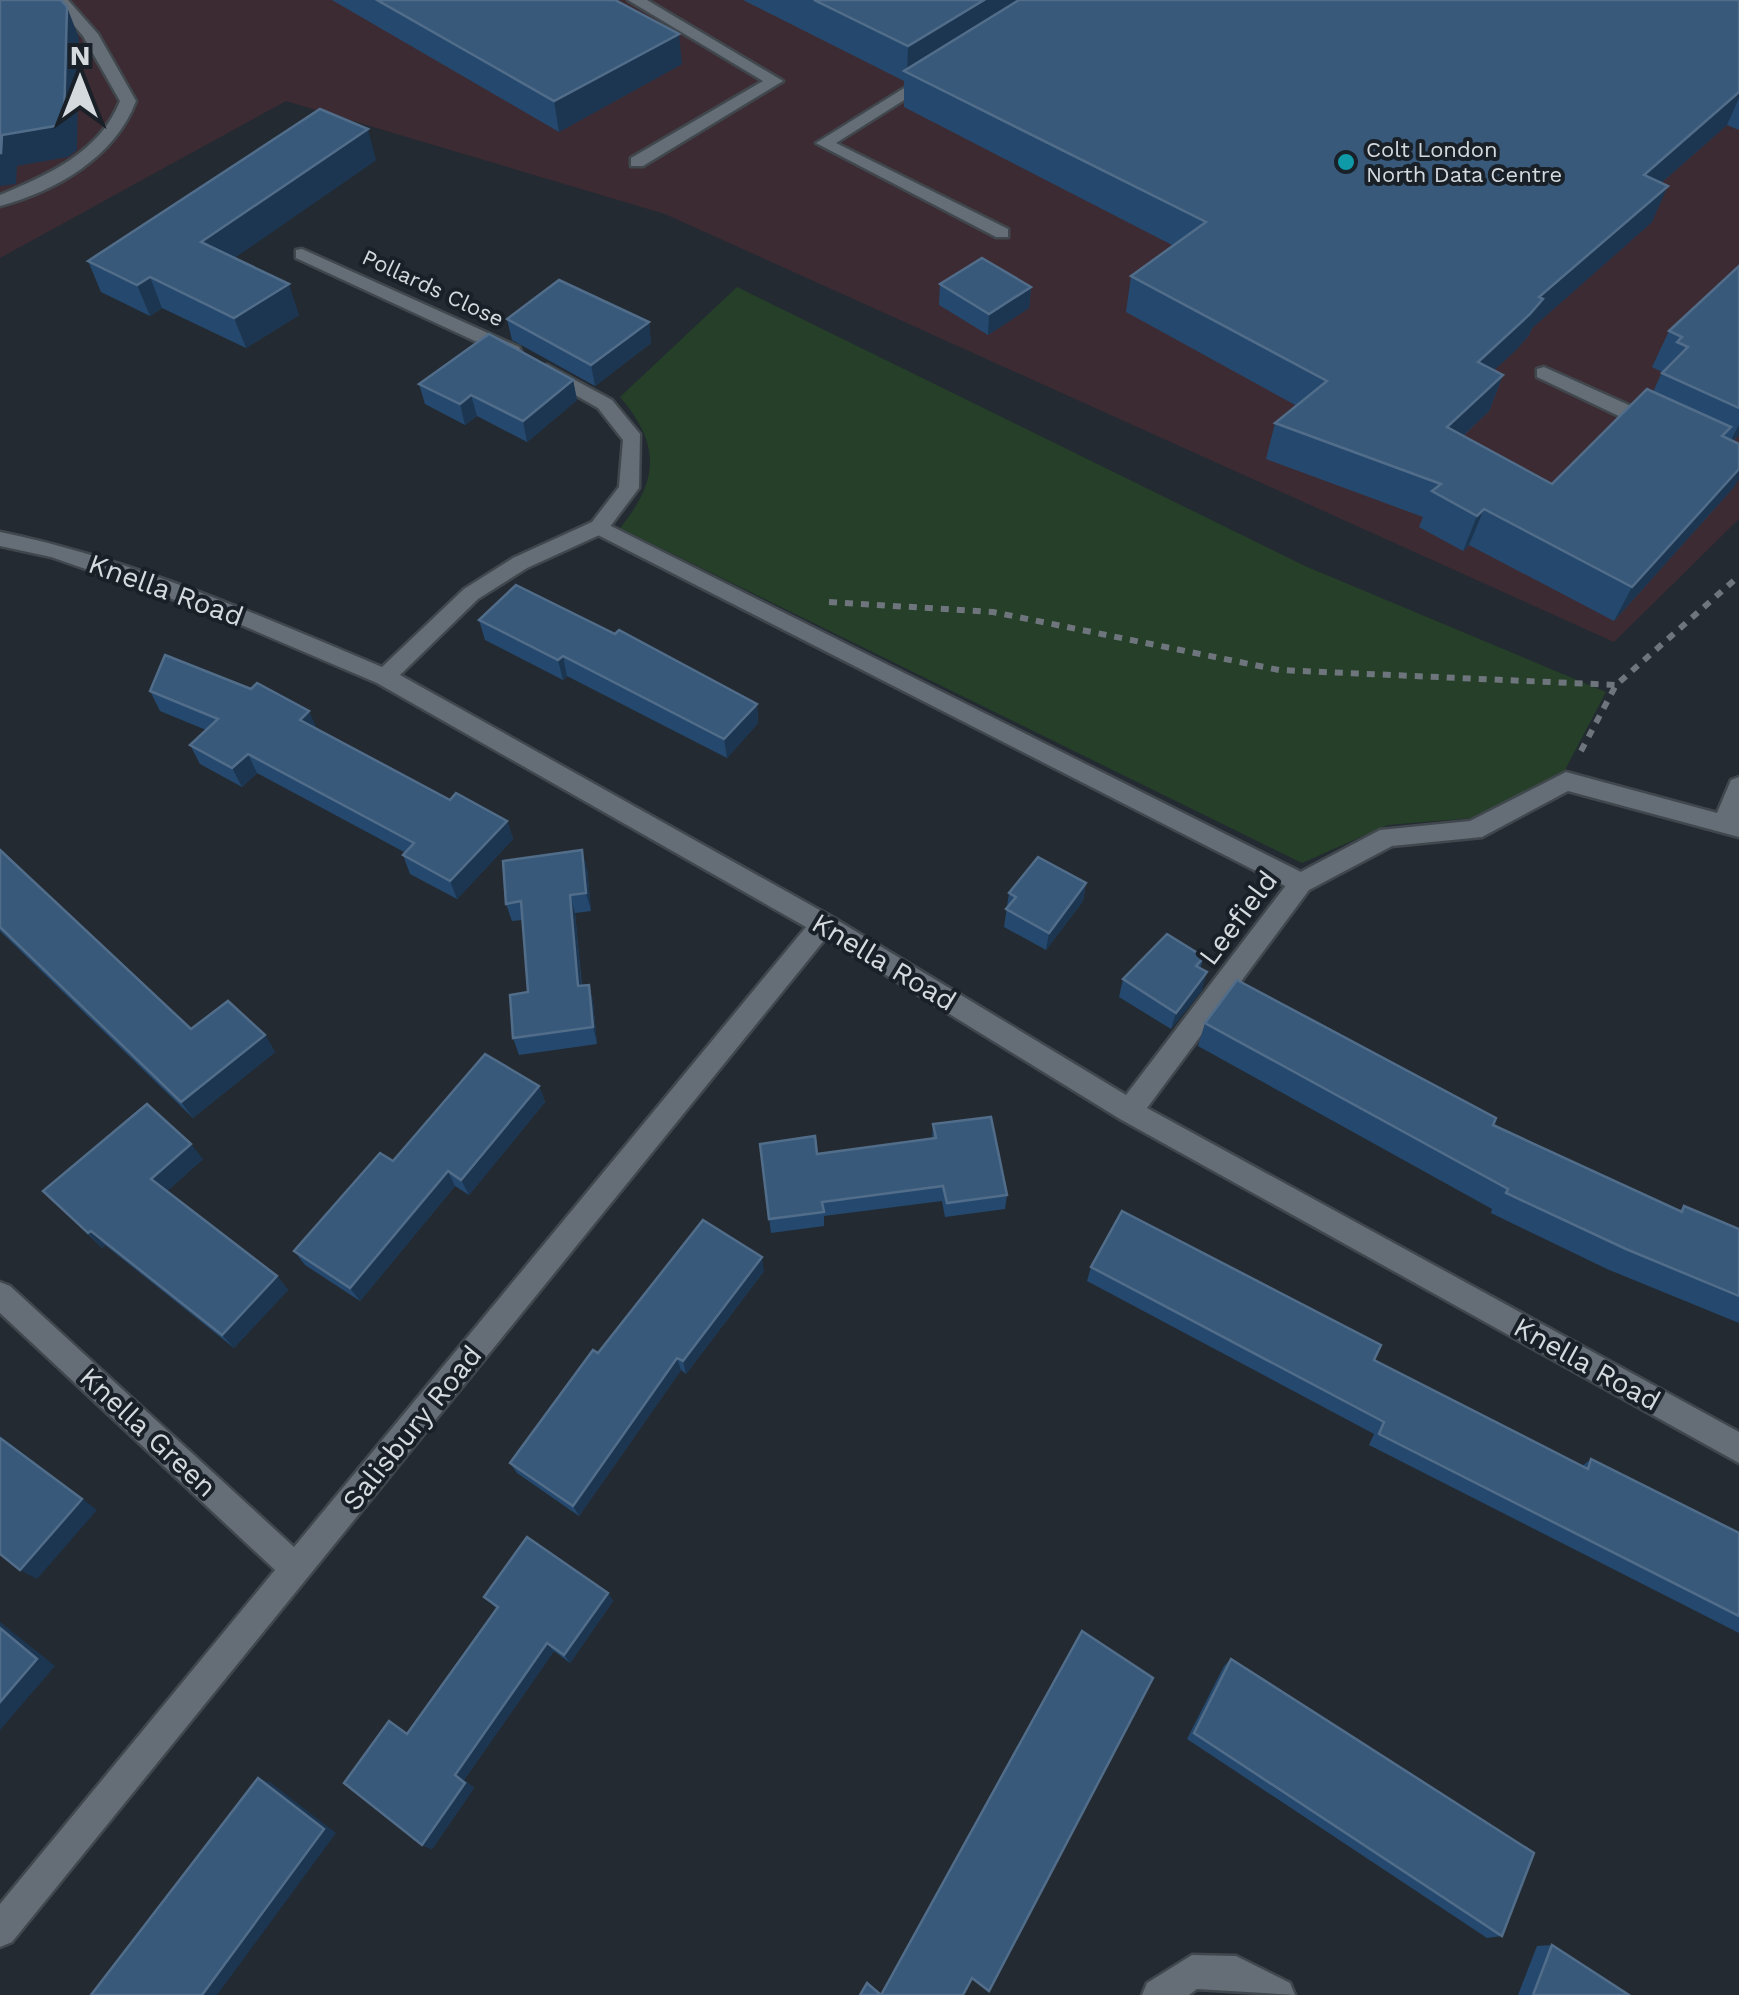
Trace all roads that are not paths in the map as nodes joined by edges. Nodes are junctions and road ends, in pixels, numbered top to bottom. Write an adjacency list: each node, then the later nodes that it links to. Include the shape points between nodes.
1 (60, 0): 5 (street, via 90,34 128,101 123,120 104,143)
2 (646, 2): 4 (street, via 775,80)
3 (942, 72): 6 (street, via 824,143)
4 (638, 162)
5 (0, 201)
6 (1002, 233)
7 (302, 254): 10 (street, Pollards Close, via 521,356 605,404 633,439 629,488)
8 (1544, 373): 9 (street)
9 (1668, 432)
10 (600, 527): 12 (street, Pollards Close, via 471,594); 15 (street)
11 (0, 539): 12 (street, Knella Road, via 54,550 226,610)
12 (385, 677): 16 (street, Knella Road)
13 (1739, 786): 14 (street)
14 (1732, 826): 15 (street, Leefield, via 1566,781 1474,830 1388,836)
15 (1301, 883): 17 (street, Leefield)
16 (823, 924): 17 (street, Knella Road); 20 (street, Salisbury Road)
17 (1129, 1111): 19 (street, Knella Road)
18 (0, 1295): 20 (street, Knella Green)
19 (1739, 1448)
20 (297, 1570): 21 (street, Salisbury Road)
21 (0, 1930)
22 (1159, 1995): 23 (street, via 1192,1972 1236,1973)
23 (1278, 1995)

